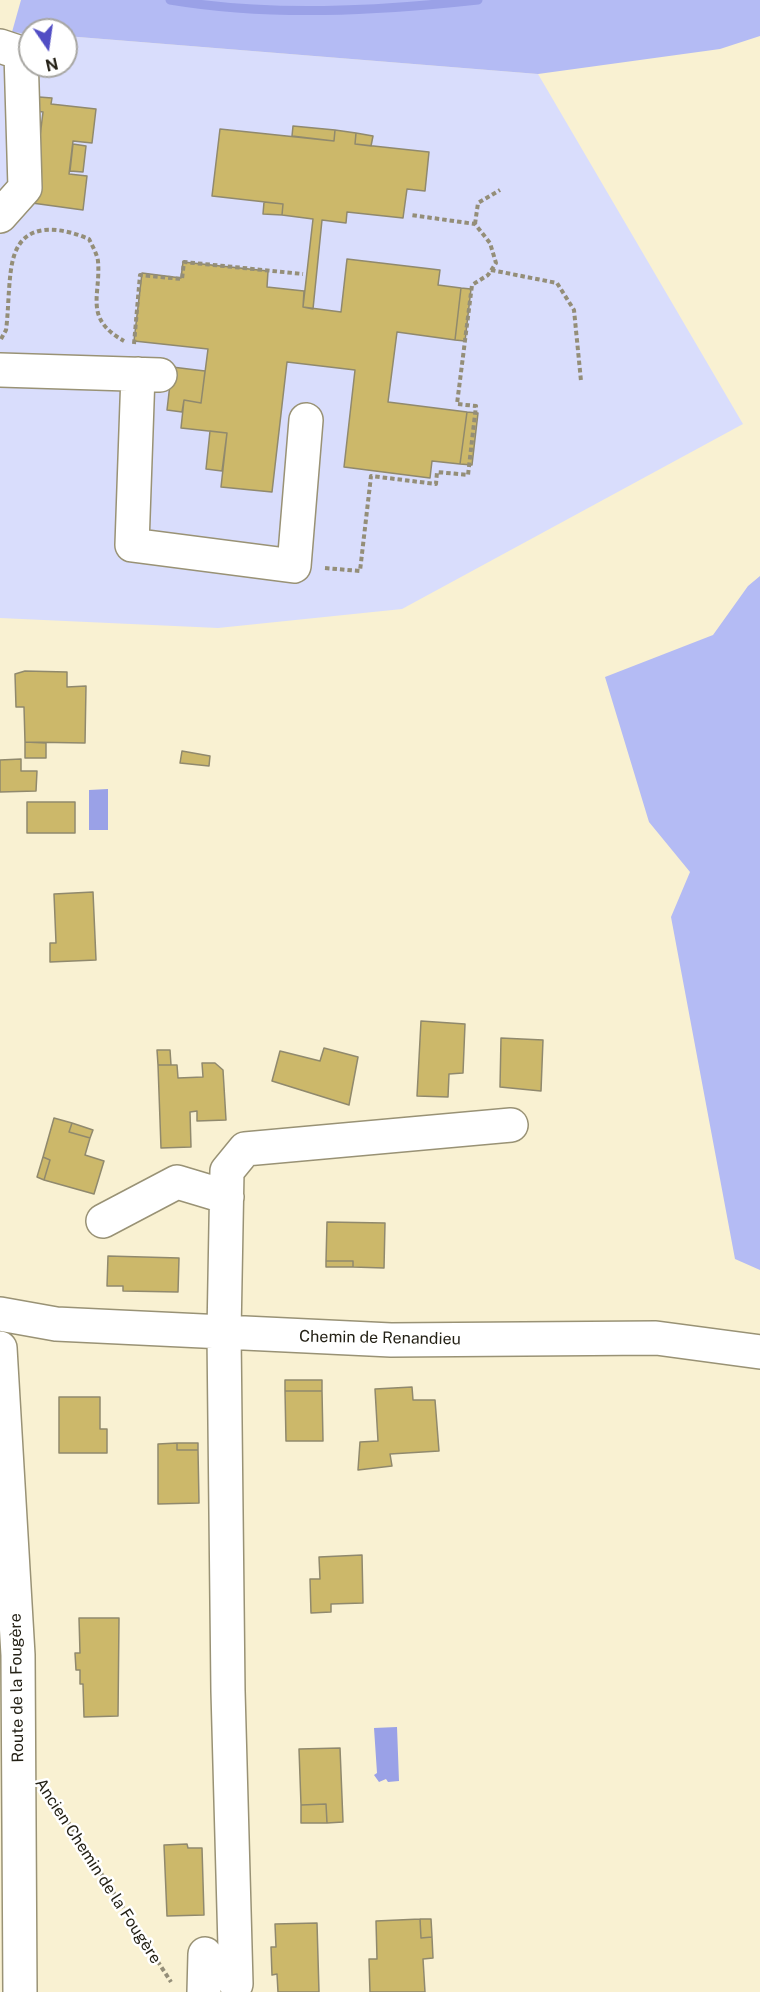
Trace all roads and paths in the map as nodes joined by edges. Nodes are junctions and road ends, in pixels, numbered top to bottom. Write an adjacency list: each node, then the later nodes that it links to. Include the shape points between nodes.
1 (0, 46): 4 (street, via 21,53 25,188)
2 (500, 190): 5 (path, via 478,203)
3 (411, 215): 5 (path)
4 (0, 216)
5 (475, 224): 6 (path, via 490,243 496,263)
6 (491, 270): 10 (path, via 557,283 574,310); 12 (path, via 472,285 457,404 476,406 468,475 437,472 435,484 371,476 360,571)
7 (303, 274): 8 (path, via 184,262 182,279 140,275 134,346 113,335 101,320 95,302 98,260 89,239 61,229 36,231 14,255 6,330)
8 (0, 339)
9 (0, 370): 12 (street, via 149,375 132,545)
10 (581, 381)
11 (306, 420): 12 (street)
12 (294, 566)
13 (511, 1125): 14 (street, via 245,1149 227,1172)
14 (227, 1197): 15 (street, via 177,1182); 17 (street)
15 (103, 1221)
16 (0, 1314): 17 (street, Chemin de Renandieu, via 56,1324)
17 (224, 1333): 19 (street, Chemin de Renandieu, via 391,1340 656,1338); 23 (street)
18 (0, 1348): 21 (street, Route de la Fougère, via 18,1655)
19 (760, 1352)
20 (51, 1796): 27 (path, Ancien Chemin de la Fougère)
21 (9, 1871): 26 (street, Route de la Fougère)
22 (205, 1954): 28 (street)
23 (236, 1984)
24 (0, 1988): 25 (street)
25 (4, 1992)
26 (20, 1992)
27 (177, 1992)
28 (204, 1992)

